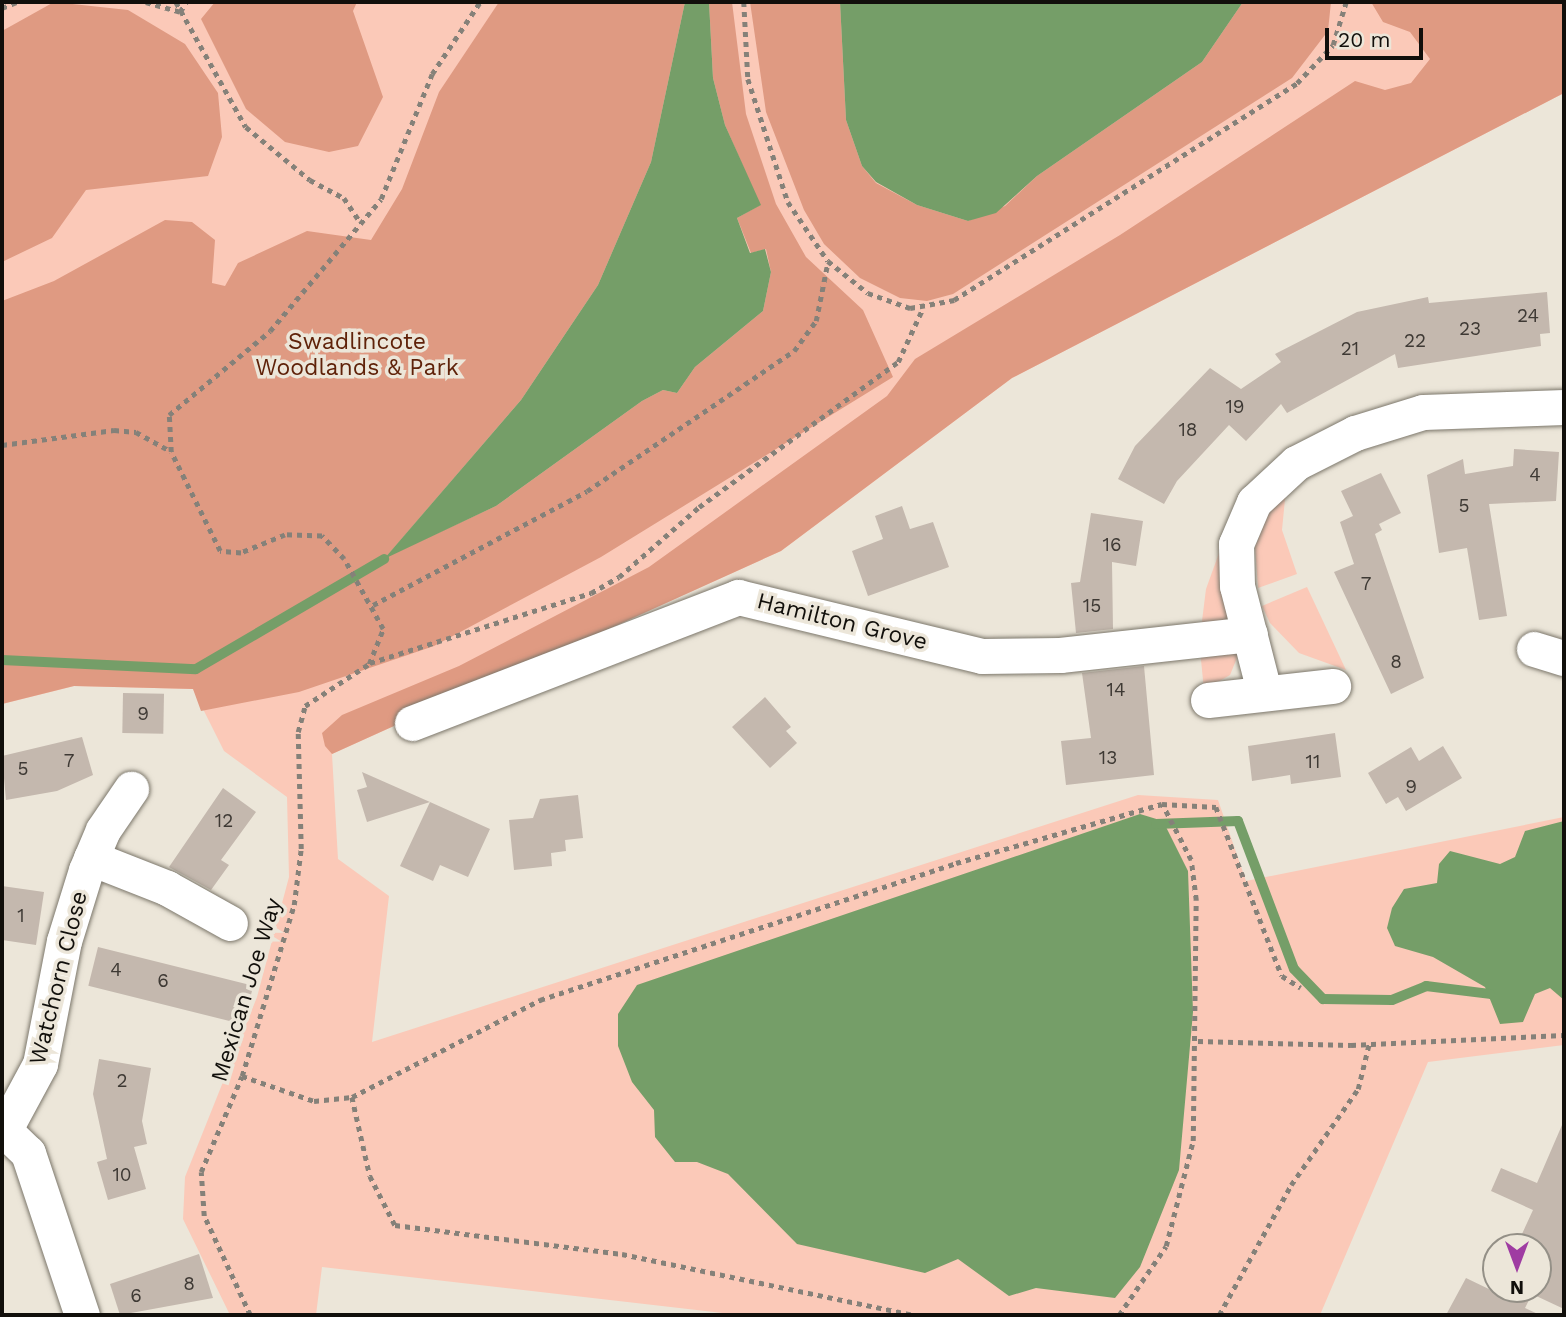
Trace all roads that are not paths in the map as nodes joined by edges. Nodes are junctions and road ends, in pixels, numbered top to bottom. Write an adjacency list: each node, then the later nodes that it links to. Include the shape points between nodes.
1 (1564, 407): 2 (street, via 1500,404 1423,412 1355,433 1296,463 1254,502 1237,544 1237,586)
2 (1250, 634): 4 (street); 6 (street, Hamilton Grove, via 1060,655 982,656 738,597)
3 (1332, 685): 4 (street)
4 (1264, 691): 5 (street)
5 (1208, 700)
6 (412, 723)
7 (131, 789): 8 (street, Watchorn Close)
8 (91, 858): 9 (street, via 167,888); 10 (street, Watchorn Close, via 64,941 40,1063)
9 (230, 923)
10 (3, 1128): 11 (street, via 27,1153 50,1206)
11 (82, 1315)

